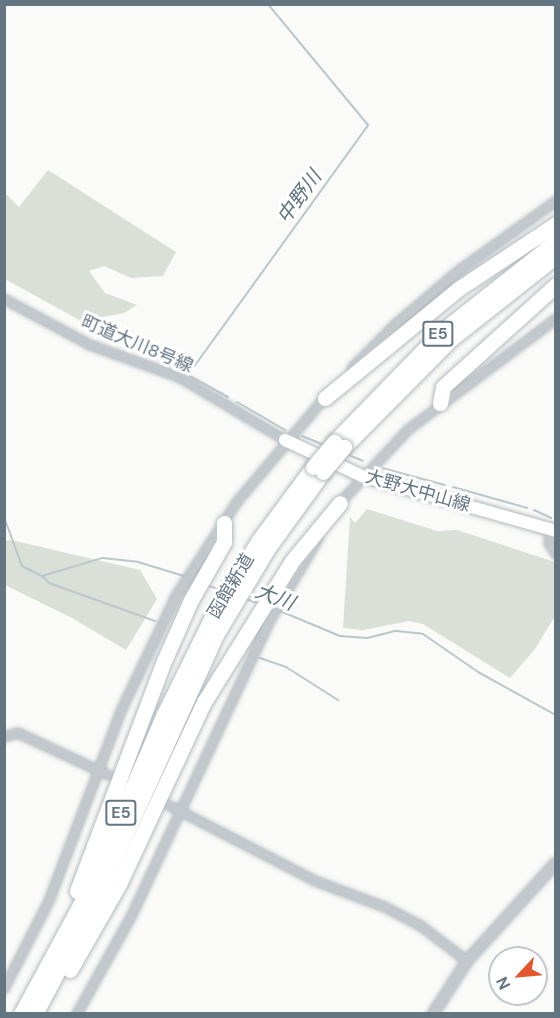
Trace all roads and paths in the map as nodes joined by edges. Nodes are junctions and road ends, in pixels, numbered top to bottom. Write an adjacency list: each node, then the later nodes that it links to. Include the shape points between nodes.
1 (555, 201): 8 (street, via 457,272 396,324)
2 (555, 224): 8 (highway, via 458,289)
3 (555, 241): 11 (highway, 函館新道 / E5, via 442,331)
4 (555, 256): 11 (highway, 函館新道 / E5, via 451,339)
5 (555, 285): 9 (highway, via 443,387)
6 (4, 299): 10 (street, 町道大川8号線, via 90,345 179,377)
7 (555, 319): 9 (street)
8 (325, 398): 10 (street)
9 (440, 403): 12 (street)
10 (285, 440): 12 (main road, 大野大中山線); 14 (street)
11 (339, 445): 27 (highway, 函館新道 / E5, bridge, via 318,469 236,588 164,714 89,888)
12 (362, 476): 13 (street); 15 (main road, 大野大中山線)
13 (340, 503): 18 (highway, via 292,561)
14 (224, 523): 17 (highway, via 224,542)
15 (553, 531): 16 (street, via 549,543)
16 (555, 554)
17 (183, 598): 20 (street, via 120,711); 27 (highway, via 73,901)
18 (274, 601): 23 (street, via 268,624); 28 (highway, via 253,620 204,702 97,926)
19 (4, 737): 20 (street, via 18,733)
20 (98, 770): 21 (street); 26 (street, via 57,882)
21 (108, 775)
22 (170, 806): 23 (street)
23 (178, 810): 25 (street, via 315,881 385,907 421,926); 29 (street, via 131,917)
24 (555, 863): 25 (street)
25 (467, 961): 30 (street)
26 (4, 989)
27 (27, 1012)
28 (43, 1014)
29 (77, 1014)
30 (433, 1014)

